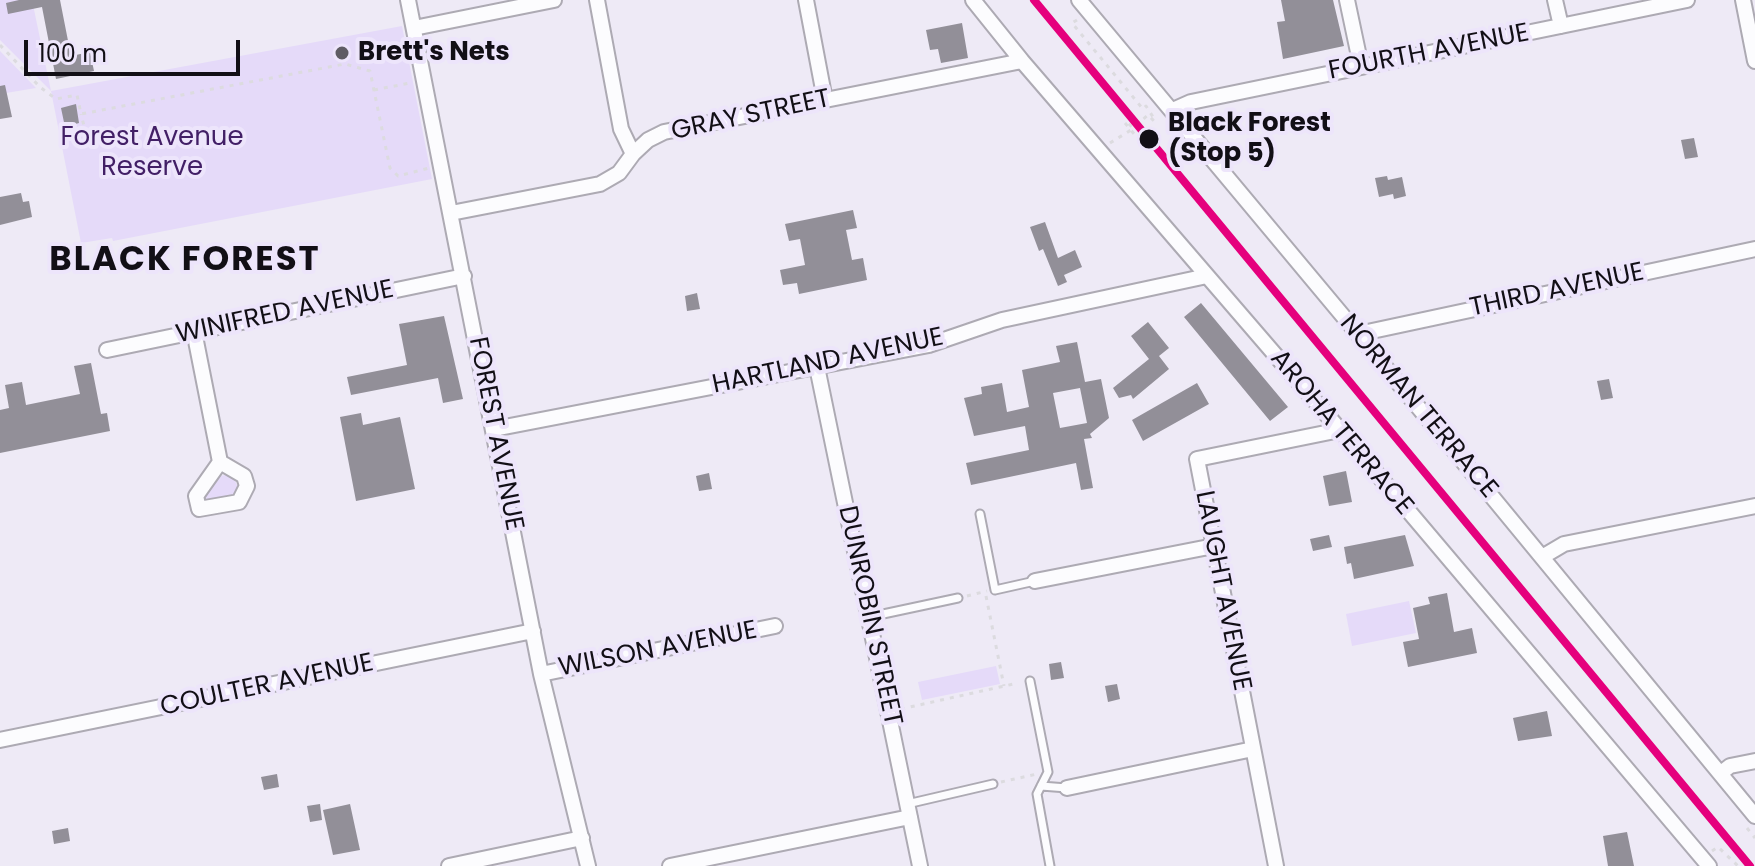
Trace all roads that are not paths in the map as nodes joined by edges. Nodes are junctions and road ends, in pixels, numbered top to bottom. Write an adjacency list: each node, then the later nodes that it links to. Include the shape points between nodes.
1 (408, 0): 12 (street, FOREST AVENUE)
2 (554, 0): 12 (street)
3 (597, 0): 18 (street, via 621,129)
4 (806, 0): 16 (street)
5 (973, 0): 13 (street, AROHA TERRACE)
6 (1079, 0): 17 (street, NORMAN TERRACE)
7 (1347, 0): 15 (street)
8 (1555, 0): 11 (street)
9 (1687, 0): 11 (street, FOURTH AVENUE)
10 (1747, 3): 14 (street)
11 (1561, 26): 15 (street, FOURTH AVENUE)
12 (414, 28): 19 (street, FOREST AVENUE)
13 (1022, 61): 16 (street, GRAY STREET); 22 (street, AROHA TERRACE)
14 (1755, 61)
15 (1361, 66): 17 (street, FOURTH AVENUE)
16 (825, 100): 18 (street, GRAY STREET, via 664,132)
17 (1173, 110): 24 (street, NORMAN TERRACE)
18 (633, 154): 19 (street, GRAY STREET, via 619,173 600,184)
19 (451, 213): 21 (street, FOREST AVENUE)
20 (1755, 249): 24 (street, THIRD AVENUE)
21 (464, 276): 23 (street, WINIFRED AVENUE); 27 (street, FOREST AVENUE)
22 (1207, 276): 26 (street, HARTLAND AVENUE, via 1002,320 929,345); 28 (street, AROHA TERRACE)
23 (194, 331): 25 (street, WINIFRED AVENUE); 29 (street)
24 (1358, 334): 33 (street, NORMAN TERRACE)
25 (107, 350)
26 (817, 367): 27 (street, HARTLAND AVENUE); 36 (street, DUNROBIN STREET)
27 (494, 429): 38 (street, FOREST AVENUE)
28 (1340, 430): 32 (street, LAUGHT AVENUE, via 1197,459); 57 (street, AROHA TERRACE)
29 (220, 462)
30 (1755, 506): 33 (street, via 1564,544)
31 (980, 514): 34 (lane, via 995,590)
32 (1214, 546): 34 (street); 42 (street, LAUGHT AVENUE)
33 (1542, 557): 44 (street, NORMAN TERRACE)
34 (1035, 581)
35 (958, 598): 36 (lane)
36 (869, 617): 48 (street, DUNROBIN STREET)
37 (775, 626): 39 (street, WILSON AVENUE)
38 (533, 631): 39 (street, FOREST AVENUE); 41 (street, COULTER AVENUE)
39 (541, 674): 50 (street, FOREST AVENUE)
40 (1030, 681): 46 (lane, via 1048,772)
41 (0, 740)
42 (1253, 749): 47 (street); 56 (street, LAUGHT AVENUE)
43 (1755, 761): 44 (street)
44 (1721, 773): 49 (street, NORMAN TERRACE)
45 (993, 784): 48 (lane)
46 (1041, 786): 47 (lane); 55 (lane, via 1037,794)
47 (1067, 788)
48 (909, 810): 53 (street); 54 (street, DUNROBIN STREET)
49 (1755, 816)
50 (582, 838): 51 (street); 52 (street, FOREST AVENUE)
51 (449, 866)
52 (588, 866)
53 (670, 866)
54 (920, 866)
55 (1050, 866)
56 (1276, 866)
57 (1709, 866)

